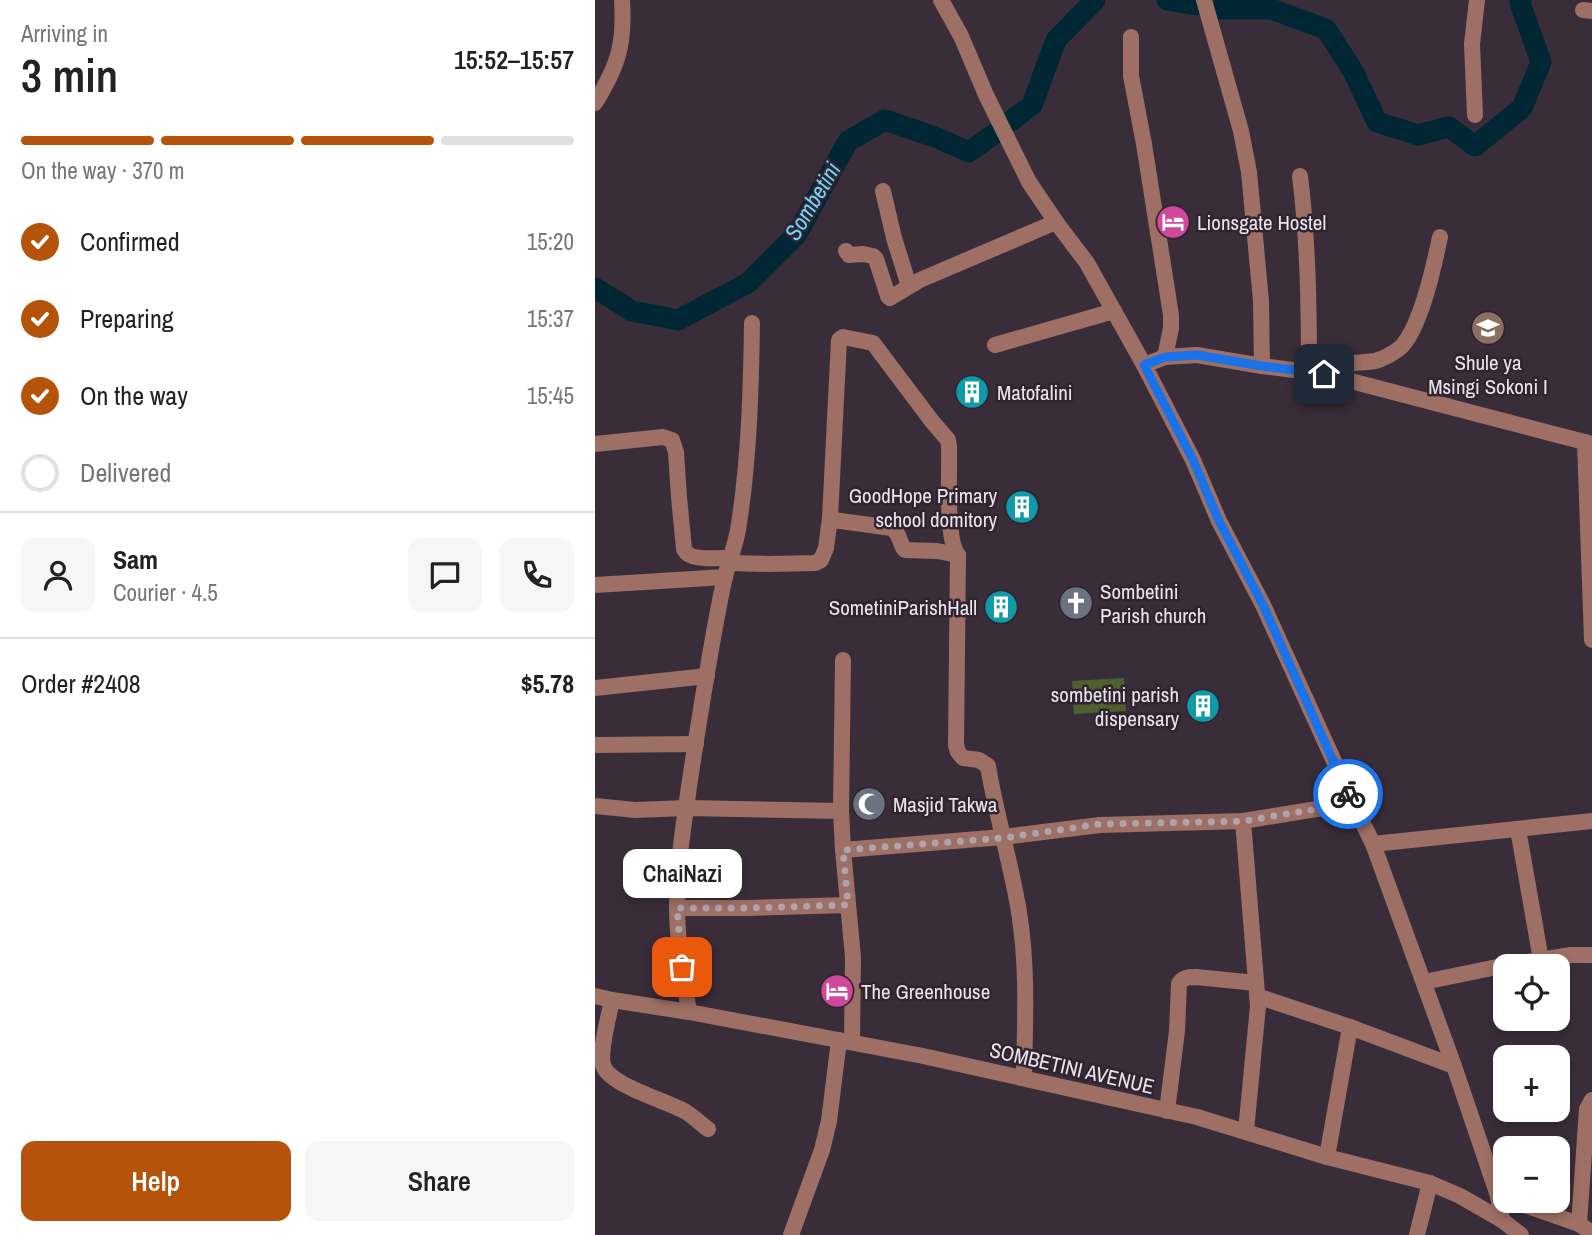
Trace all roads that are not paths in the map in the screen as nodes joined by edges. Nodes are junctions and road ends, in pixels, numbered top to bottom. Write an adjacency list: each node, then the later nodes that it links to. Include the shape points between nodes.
1 (622, 0): 6 (street, via 621,50)
2 (941, 0): 10 (street, via 1029,182)
3 (1204, 0): 19 (street, via 1249,173)
4 (1477, 0): 7 (street, via 1472,44)
5 (1131, 37): 17 (street, via 1131,76 1171,316)
6 (595, 103)
7 (1475, 115)
8 (1300, 176): 20 (street)
9 (883, 191): 13 (street)
10 (1056, 222): 13 (street); 14 (street, via 1087,263)
11 (1440, 237): 20 (street, via 1430,282 1402,346 1380,360)
12 (846, 251): 13 (street, via 876,259 890,298)
13 (909, 286)
14 (1114, 312): 16 (street); 18 (street)
15 (753, 323): 25 (street, via 745,470 738,530)
16 (995, 345)
17 (1165, 357): 18 (street); 19 (street, via 1197,355)
18 (1144, 365): 33 (street, via 1263,605)
19 (1262, 366): 20 (street)
20 (1316, 373): 21 (street)
21 (1588, 443): 27 (street)
22 (595, 444): 25 (street, via 672,440 684,549 691,556)
23 (830, 518): 24 (street, via 892,528 905,550); 24 (street, via 838,340 843,337 876,345 948,440 950,525); 25 (street, via 827,548 818,562)
24 (958, 555): 40 (street, via 956,745 963,758 988,766)
25 (728, 566): 26 (street); 29 (street)
26 (595, 586)
27 (1592, 640)
28 (843, 660): 36 (street)
29 (707, 676): 30 (street); 31 (street)
30 (595, 688)
31 (696, 744): 32 (street); 35 (street)
32 (595, 745)
33 (1353, 803): 37 (street); 41 (street)
34 (595, 806): 35 (street)
35 (686, 808): 36 (street); 44 (street)
36 (841, 811): 42 (street)
37 (1244, 821): 40 (street, via 1122,823); 50 (street)
38 (1592, 821): 39 (street)
39 (1518, 829): 41 (street); 45 (street)
40 (1003, 838): 42 (street); 57 (street, via 1026,967)
41 (1373, 844): 49 (street)
42 (843, 850): 43 (street)
43 (848, 905): 44 (street); 55 (street, via 853,957)
44 (677, 908): 53 (street)
45 (1540, 954)
46 (1570, 955): 47 (street)
47 (1592, 955)
48 (1493, 968): 49 (street)
49 (1424, 982): 56 (street)
50 (1257, 990): 54 (street); 59 (street, via 1196,977 1182,979); 61 (street)
51 (595, 996): 52 (street, SOMBETINI AVENUE)
52 (612, 1000): 53 (street, SOMBETINI AVENUE); 60 (street, via 603,1049 605,1069 618,1081 686,1112)
53 (689, 1012): 55 (street, SOMBETINI AVENUE)
54 (1350, 1027): 56 (street); 62 (street)
55 (846, 1041): 57 (street, SOMBETINI AVENUE); 69 (street, via 823,1150)
56 (1454, 1066): 63 (street)
57 (1024, 1078): 59 (street, SOMBETINI AVENUE)
58 (1592, 1100): 68 (street, via 1587,1108)
59 (1167, 1111): 61 (street, SOMBETINI AVENUE)
60 (708, 1129)
61 (1246, 1131): 62 (street, SOMBETINI AVENUE)
62 (1327, 1157): 64 (street, SOMBETINI AVENUE)
63 (1493, 1170)
64 (1430, 1183): 67 (street, SOMBETINI AVENUE); 70 (street)
65 (1503, 1213): 67 (street)
66 (1543, 1213): 68 (street)
67 (1502, 1220): 71 (street, SOMBETINI AVENUE)
68 (1585, 1228)
69 (791, 1235)
70 (1417, 1235)
71 (1521, 1235)

